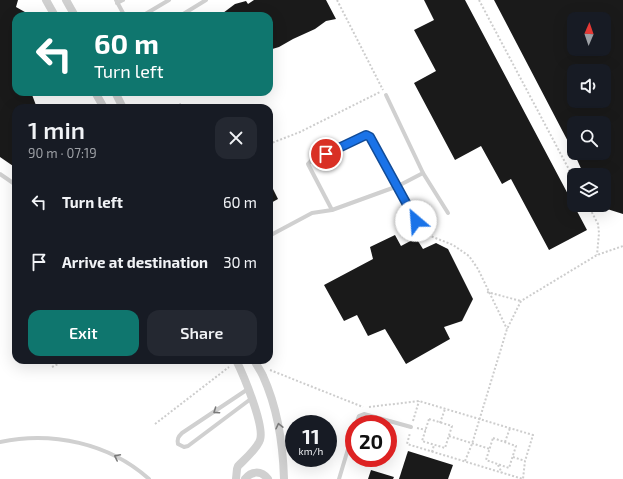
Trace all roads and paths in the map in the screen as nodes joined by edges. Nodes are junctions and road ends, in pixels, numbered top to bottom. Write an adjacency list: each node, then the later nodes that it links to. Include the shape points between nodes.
1 (46, 0): 9 (street)
2 (66, 0): 10 (street)
3 (123, 0): 8 (lane)
4 (169, 0): 12 (lane)
5 (206, 0): 13 (lane)
6 (337, 0): 14 (path)
7 (479, 0): 17 (path)
8 (116, 2): 11 (lane)
9 (53, 12)
10 (73, 12)
11 (122, 12)
12 (149, 12)
13 (186, 12)
14 (384, 90): 15 (path); 16 (path, via 300,132)
15 (386, 95): 18 (lane)
16 (273, 142)
17 (568, 168)
18 (424, 172): 21 (lane); 24 (lane)
19 (0, 174): 20 (lane)
20 (12, 182)
21 (398, 186): 22 (lane); 22 (lane, via 373,140 366,135 308,164); 25 (lane)
22 (332, 210): 26 (lane, via 312,213)
23 (592, 212): 28 (path, via 598,224)
24 (448, 213)
25 (422, 232): 29 (path, via 453,245 469,256)
26 (273, 234)
27 (623, 246): 28 (path)
28 (597, 255): 30 (path)
29 (488, 292): 30 (path); 31 (path)
30 (521, 301): 31 (path)
31 (507, 329): 42 (path)
32 (58, 364): 36 (path)
33 (232, 364): 45 (path)
34 (237, 364): 38 (street)
35 (256, 364): 65 (street, one-way to 35, via 281,431 263,376)
36 (52, 367)
37 (270, 369): 40 (path, via 365,408)
38 (249, 389): 39 (street); 39 (lane, one-way to 39, via 182,433 178,444 188,446)
39 (252, 398): 62 (street, via 261,438 238,466)
40 (419, 401): 41 (path); 46 (path)
41 (445, 409): 42 (path); 44 (path)
42 (479, 419): 47 (path); 51 (path)
43 (397, 423): 46 (lane)
44 (440, 423): 48 (path, via 452,426); 52 (path, via 429,419 422,441)
45 (154, 424)
46 (411, 427): 54 (path, via 407,444)
47 (510, 428): 50 (path); 58 (path, via 533,435)
48 (449, 436): 51 (path); 52 (path, via 445,448)
49 (0, 442): 61 (lane, one-way to 49, via 121,459 75,442 43,438)
50 (505, 442): 53 (path, via 493,438); 55 (path, via 516,446)
51 (472, 444): 53 (path); 57 (path)
52 (434, 445): 54 (path)
53 (490, 449): 59 (path, via 486,460)
54 (432, 452): 57 (path)
55 (512, 457): 58 (path); 59 (path, via 509,468)
56 (345, 459): 66 (lane)
57 (465, 461): 60 (path)
58 (525, 461): 67 (path)
59 (498, 464): 60 (path)
60 (502, 473): 67 (path)
61 (149, 479)
62 (236, 479)
63 (244, 479): 64 (street, via 256,472 264,474)
64 (268, 479)
65 (284, 479)
66 (339, 479)
67 (523, 479)

